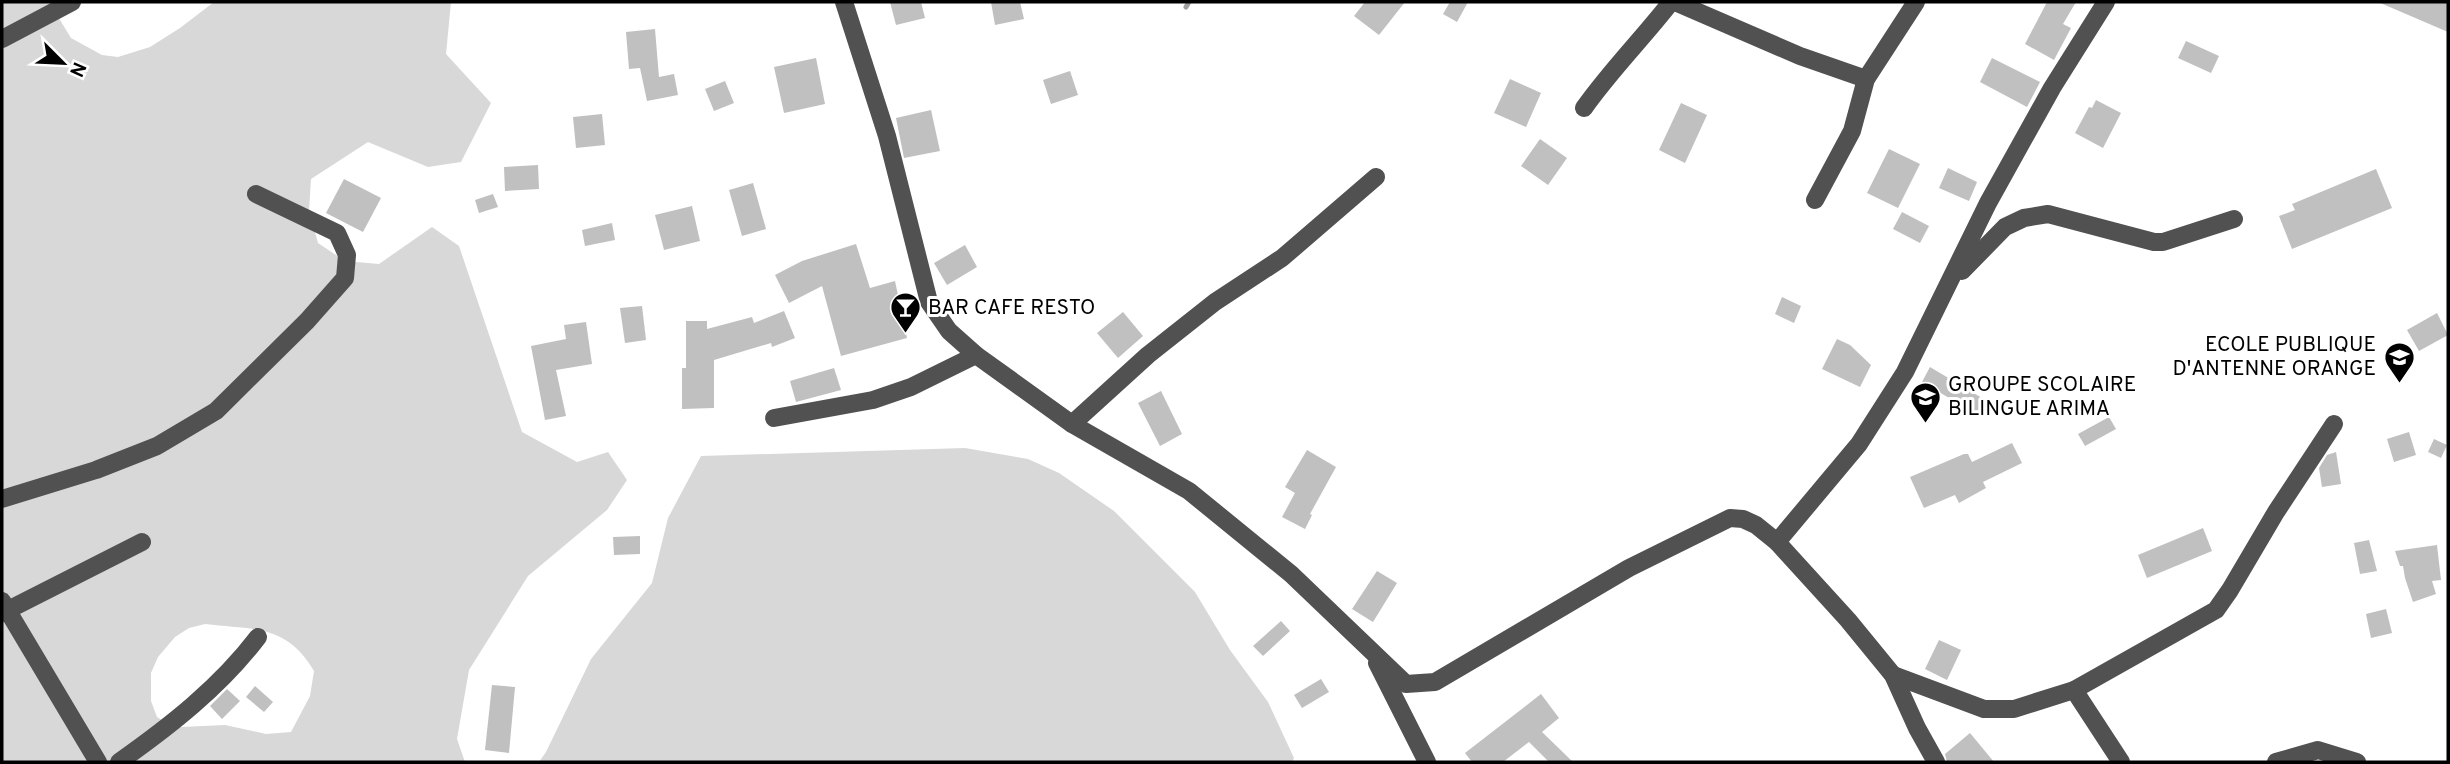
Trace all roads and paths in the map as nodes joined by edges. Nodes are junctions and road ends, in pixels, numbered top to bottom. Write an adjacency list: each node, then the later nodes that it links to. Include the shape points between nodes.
1 (72, 2): 6 (street)
2 (844, 2): 14 (street, via 887,136 929,302 949,331)
3 (1673, 2): 7 (street); 8 (street)
4 (1916, 2): 7 (street)
5 (2106, 2): 13 (street, via 2052,88)
6 (2, 39)
7 (1866, 79): 11 (street, via 1852,131)
8 (1584, 108)
9 (1376, 177): 16 (street, via 1282,258 1215,302 1148,355)
10 (256, 194): 18 (street, via 337,233 347,255 345,278 216,411 157,446)
11 (1815, 200)
12 (2234, 219): 13 (street, via 2163,242 2048,214 2024,218 2005,227)
13 (1949, 283): 20 (street, via 1905,372 1859,444)
14 (976, 355): 15 (street, via 873,400); 16 (street)
15 (774, 418)
16 (1072, 424): 23 (street, via 1189,491 1292,574)
17 (2334, 424): 25 (street, via 2216,610)
18 (2, 499)
19 (142, 542): 21 (street)
20 (1777, 542): 23 (street, via 1756,525 1730,518 1629,568 1435,682 1406,684); 24 (street)
21 (3, 608): 26 (street)
22 (258, 637): 27 (street, via 174,723)
23 (1373, 654): 28 (street)
24 (1894, 675): 25 (street, via 1984,709 2014,709); 29 (street)
25 (2074, 690): 30 (street)
26 (98, 762)
27 (118, 762)
28 (1427, 762)
29 (1937, 762)
30 (2121, 762)
31 (2276, 762): 32 (street, via 2318,750)
32 (2357, 762)

